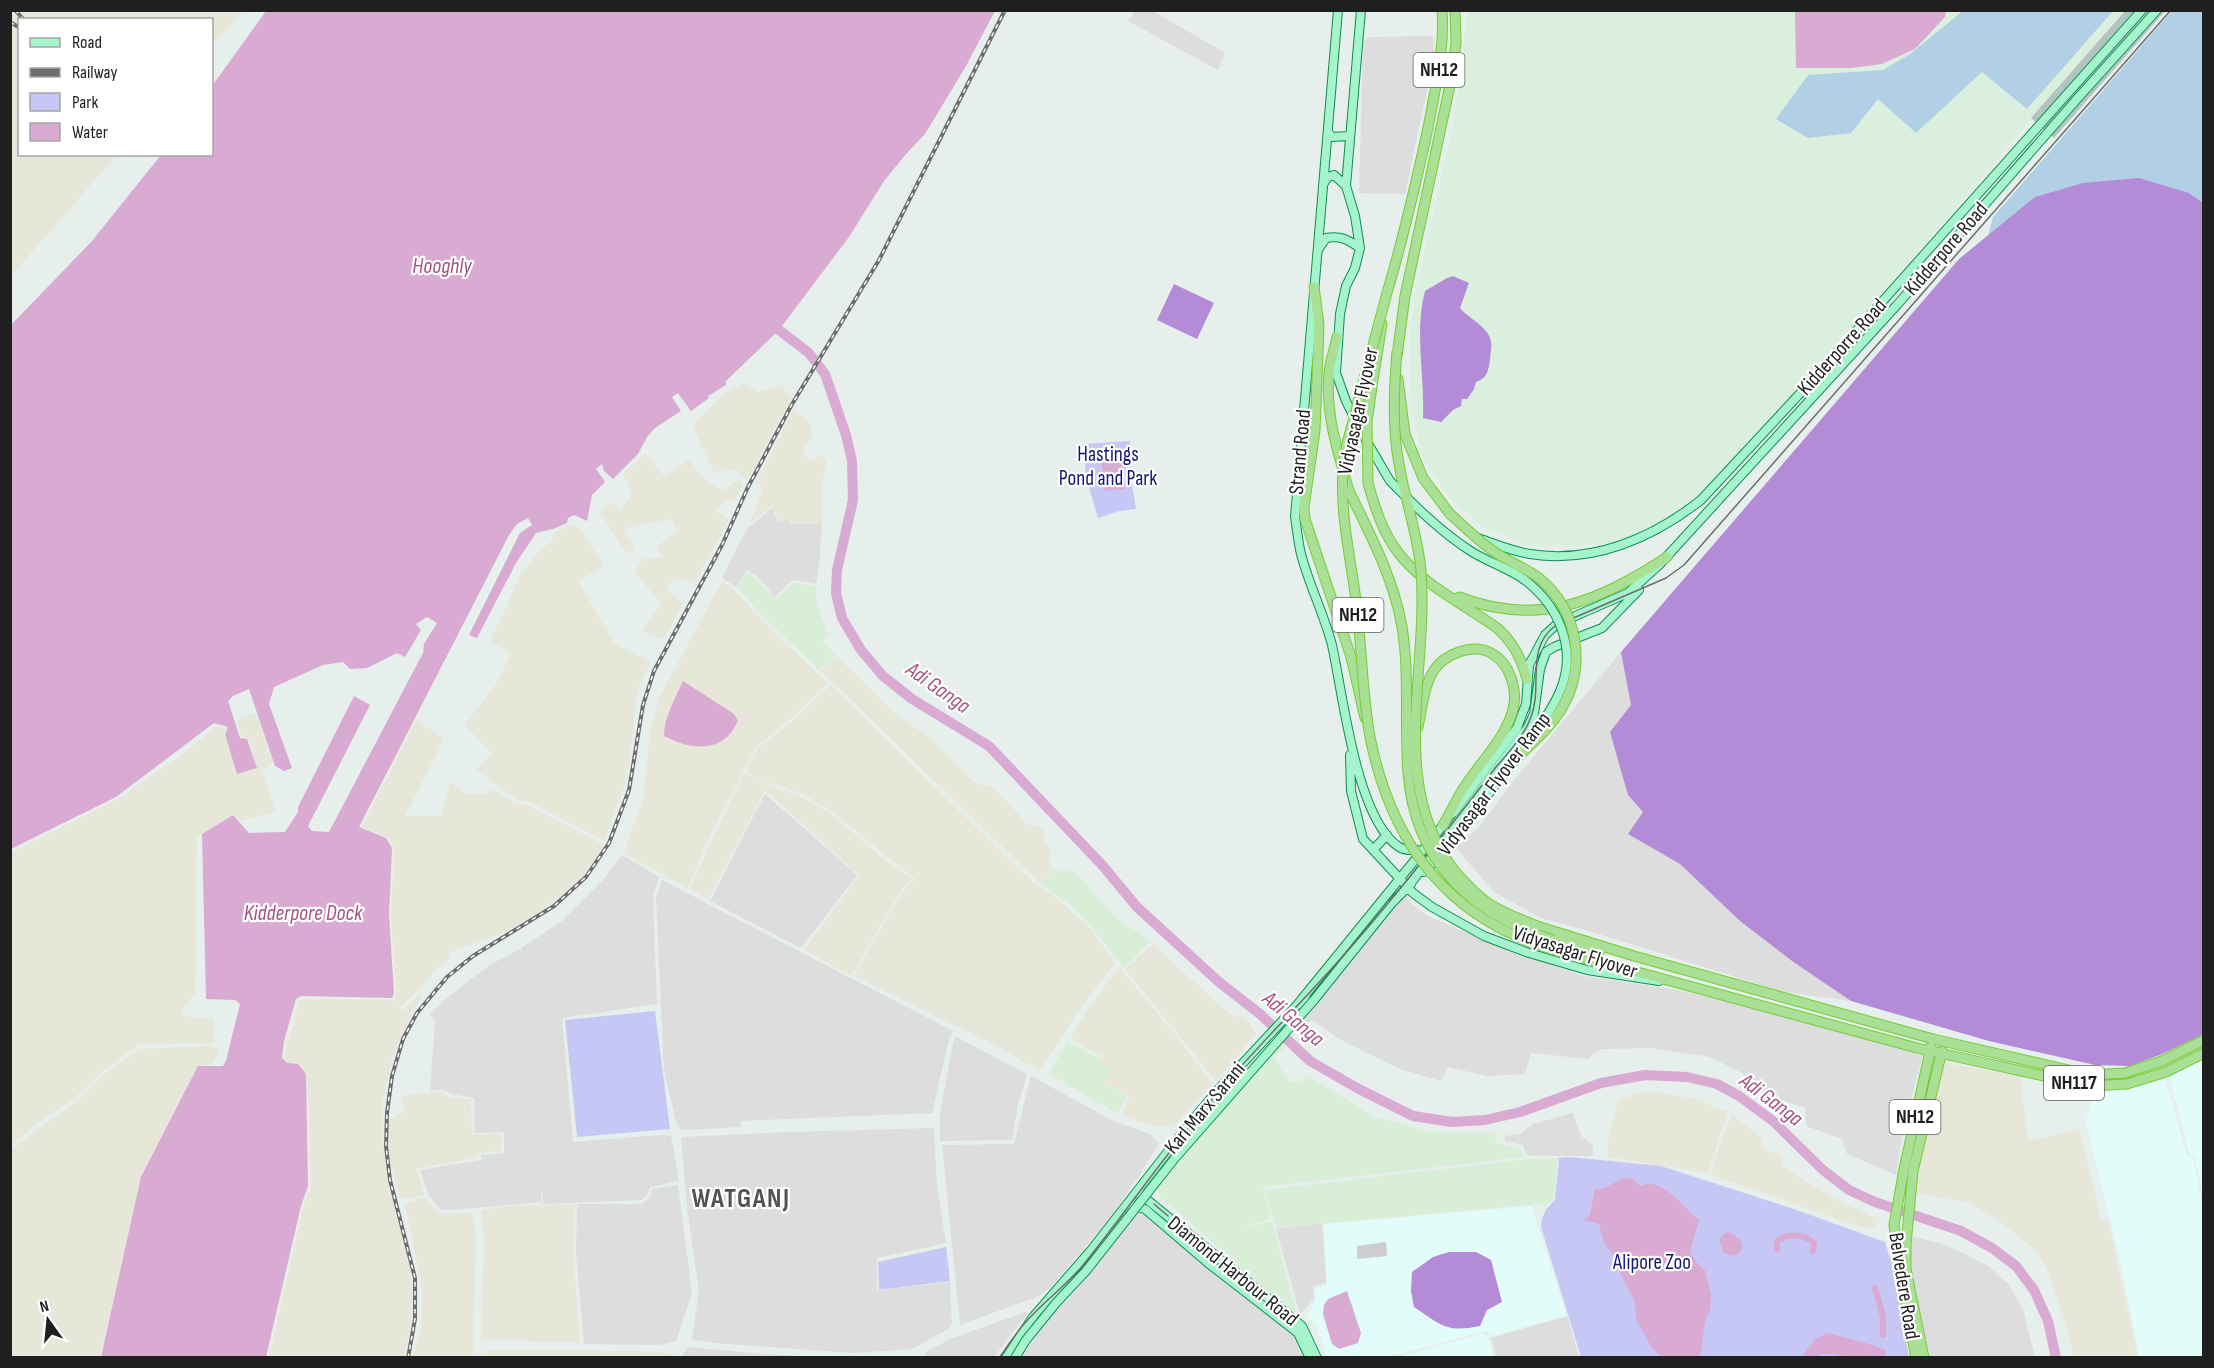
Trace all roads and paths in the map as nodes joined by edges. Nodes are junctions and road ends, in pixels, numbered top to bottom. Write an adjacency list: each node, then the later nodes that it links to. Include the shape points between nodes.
1 (1338, 10): 7 (main road, Strand Road)
2 (1361, 10): 8 (main road)
3 (1442, 10): 14 (highway, Vidyasagar Flyover / NH12, bridge, via 1441,56 1428,128)
4 (1455, 10): 16 (highway, Vidyasagar Flyover / NH12, via 1452,76)
5 (2142, 10): 17 (main road, Kidderporre Road, via 1701,500 1644,537 1614,548 1570,556 1513,550)
6 (2157, 10): 18 (main road, Kidderpore Road)
7 (1328, 132): 8 (main road, via 1332,137); 9 (main road, Strand Road)
8 (1349, 136): 10 (main road)
9 (1324, 183): 10 (main road, via 1334,175); 12 (main road, Strand Road)
10 (1346, 186): 11 (main road)
11 (1360, 248): 12 (main road, via 1337,236 1326,238); 15 (main road, via 1346,286)
12 (1317, 251): 13 (main road, Strand Road)
13 (1314, 287): 24 (highway, bridge, via 1319,325 1316,420 1305,519 1351,657); 26 (main road, Strand Road, via 1295,517 1300,552 1331,644)
14 (1387, 296): 20 (highway, bridge, via 1367,422 1368,483 1384,531 1399,555); 24 (highway, Vidyasagar Flyover / NH12, bridge, via 1345,453 1342,485)
15 (1337, 337): 27 (main road, Vidyasagar Flyover Ramp, bridge, via 1336,373 1346,401 1390,481 1449,536 1525,580 1557,615 1567,651 1563,685); 35 (highway, bridge, via 1329,372 1334,439 1349,491 1398,605 1405,650 1408,774 1415,815 1424,839 1451,881 1499,918 1553,940)
16 (1396, 351): 17 (highway, bridge, via 1405,434 1423,478 1450,514); 25 (highway, Vidyasagar Flyover / NH12, bridge, via 1395,436 1418,546 1422,599)
17 (1474, 536): 27 (highway, bridge, via 1551,590 1565,608 1575,642 1574,676 1562,708)
18 (1667, 557): 19 (main road, Kidderpore Road); 20 (highway, via 1615,588 1553,609 1486,606)
19 (1659, 566): 21 (main road, Kidderpore Road, via 1628,593 1557,624); 22 (main road, Kidderpore Road, via 1602,628 1554,647)
20 (1440, 589): 23 (highway, via 1497,628 1515,648)
21 (1534, 654): 22 (main road); 23 (main road, Kidderpore Road)
22 (1543, 658): 34 (main road, via 1534,714 1528,727)
23 (1527, 679): 28 (main road, Kidderpore Road, via 1526,704 1517,728)
24 (1370, 734): 36 (highway, Vidyasagar Flyover / NH12, bridge, via 1382,781 1410,847 1452,897 1527,941)
25 (1416, 735): 28 (highway, bridge, via 1433,671 1443,660 1473,649 1491,653 1504,665 1513,680 1512,712); 35 (highway, Vidyasagar Flyover / NH12, bridge, via 1417,783 1433,837 1446,861 1469,888 1504,912 1537,926)
26 (1350, 745): 29 (main road, Strand Road, via 1368,801); 31 (main road, via 1351,791 1363,840)
27 (1516, 759): 34 (main road, Vidyasagar Flyover Ramp, via 1438,858)
28 (1443, 825): 30 (main road, Kidderpore Road)
29 (1388, 835): 30 (main road, Strand Road, via 1398,847); 31 (main road)
30 (1425, 849): 32 (main road, Kidderpore Road)
31 (1373, 850): 33 (main road)
32 (1413, 865): 33 (main road, Karl Marx Sarani)
33 (1400, 878): 34 (main road); 38 (main road, Karl Marx Sarani)
34 (1408, 887): 36 (main road, via 1460,924 1529,953 1587,970); 37 (main road)
35 (1634, 956): 39 (highway, Vidyasagar Flyover / NH12)
36 (1693, 987): 42 (highway, NH12)
37 (1314, 1000): 38 (main road); 48 (main road, bridge, via 1175,1158)
38 (1297, 1005): 45 (main road, Karl Marx Sarani, via 1205,1106)
39 (1933, 1039): 41 (highway, NH12); 42 (highway, Belvedere Road / NH12)
40 (2204, 1040): 41 (highway, via 2162,1061 2125,1073 2090,1075)
41 (1945, 1041): 44 (highway, Belvedere Road / NH12)
42 (1930, 1051): 44 (highway, NH12); 51 (highway, Belvedere Road / NH12, via 1894,1225)
43 (2204, 1053): 44 (highway, NH117, via 2166,1072 2127,1084 2089,1086)
44 (1941, 1054): 52 (highway, Belvedere Road / NH12, via 1912,1171 1906,1244 1906,1269)
45 (1138, 1192): 46 (main road, Karl Marx Sarani); 50 (main road, Diamond Harbour Road, via 1302,1326)
46 (1126, 1206): 47 (main road, Karl Marx Sarani, via 1033,1317); 49 (main road, Diamond Harbour Road, via 1145,1209 1298,1333)
47 (1006, 1358)
48 (1015, 1358)
49 (1310, 1358)
50 (1317, 1358)
51 (1916, 1358)
52 (1924, 1358)

